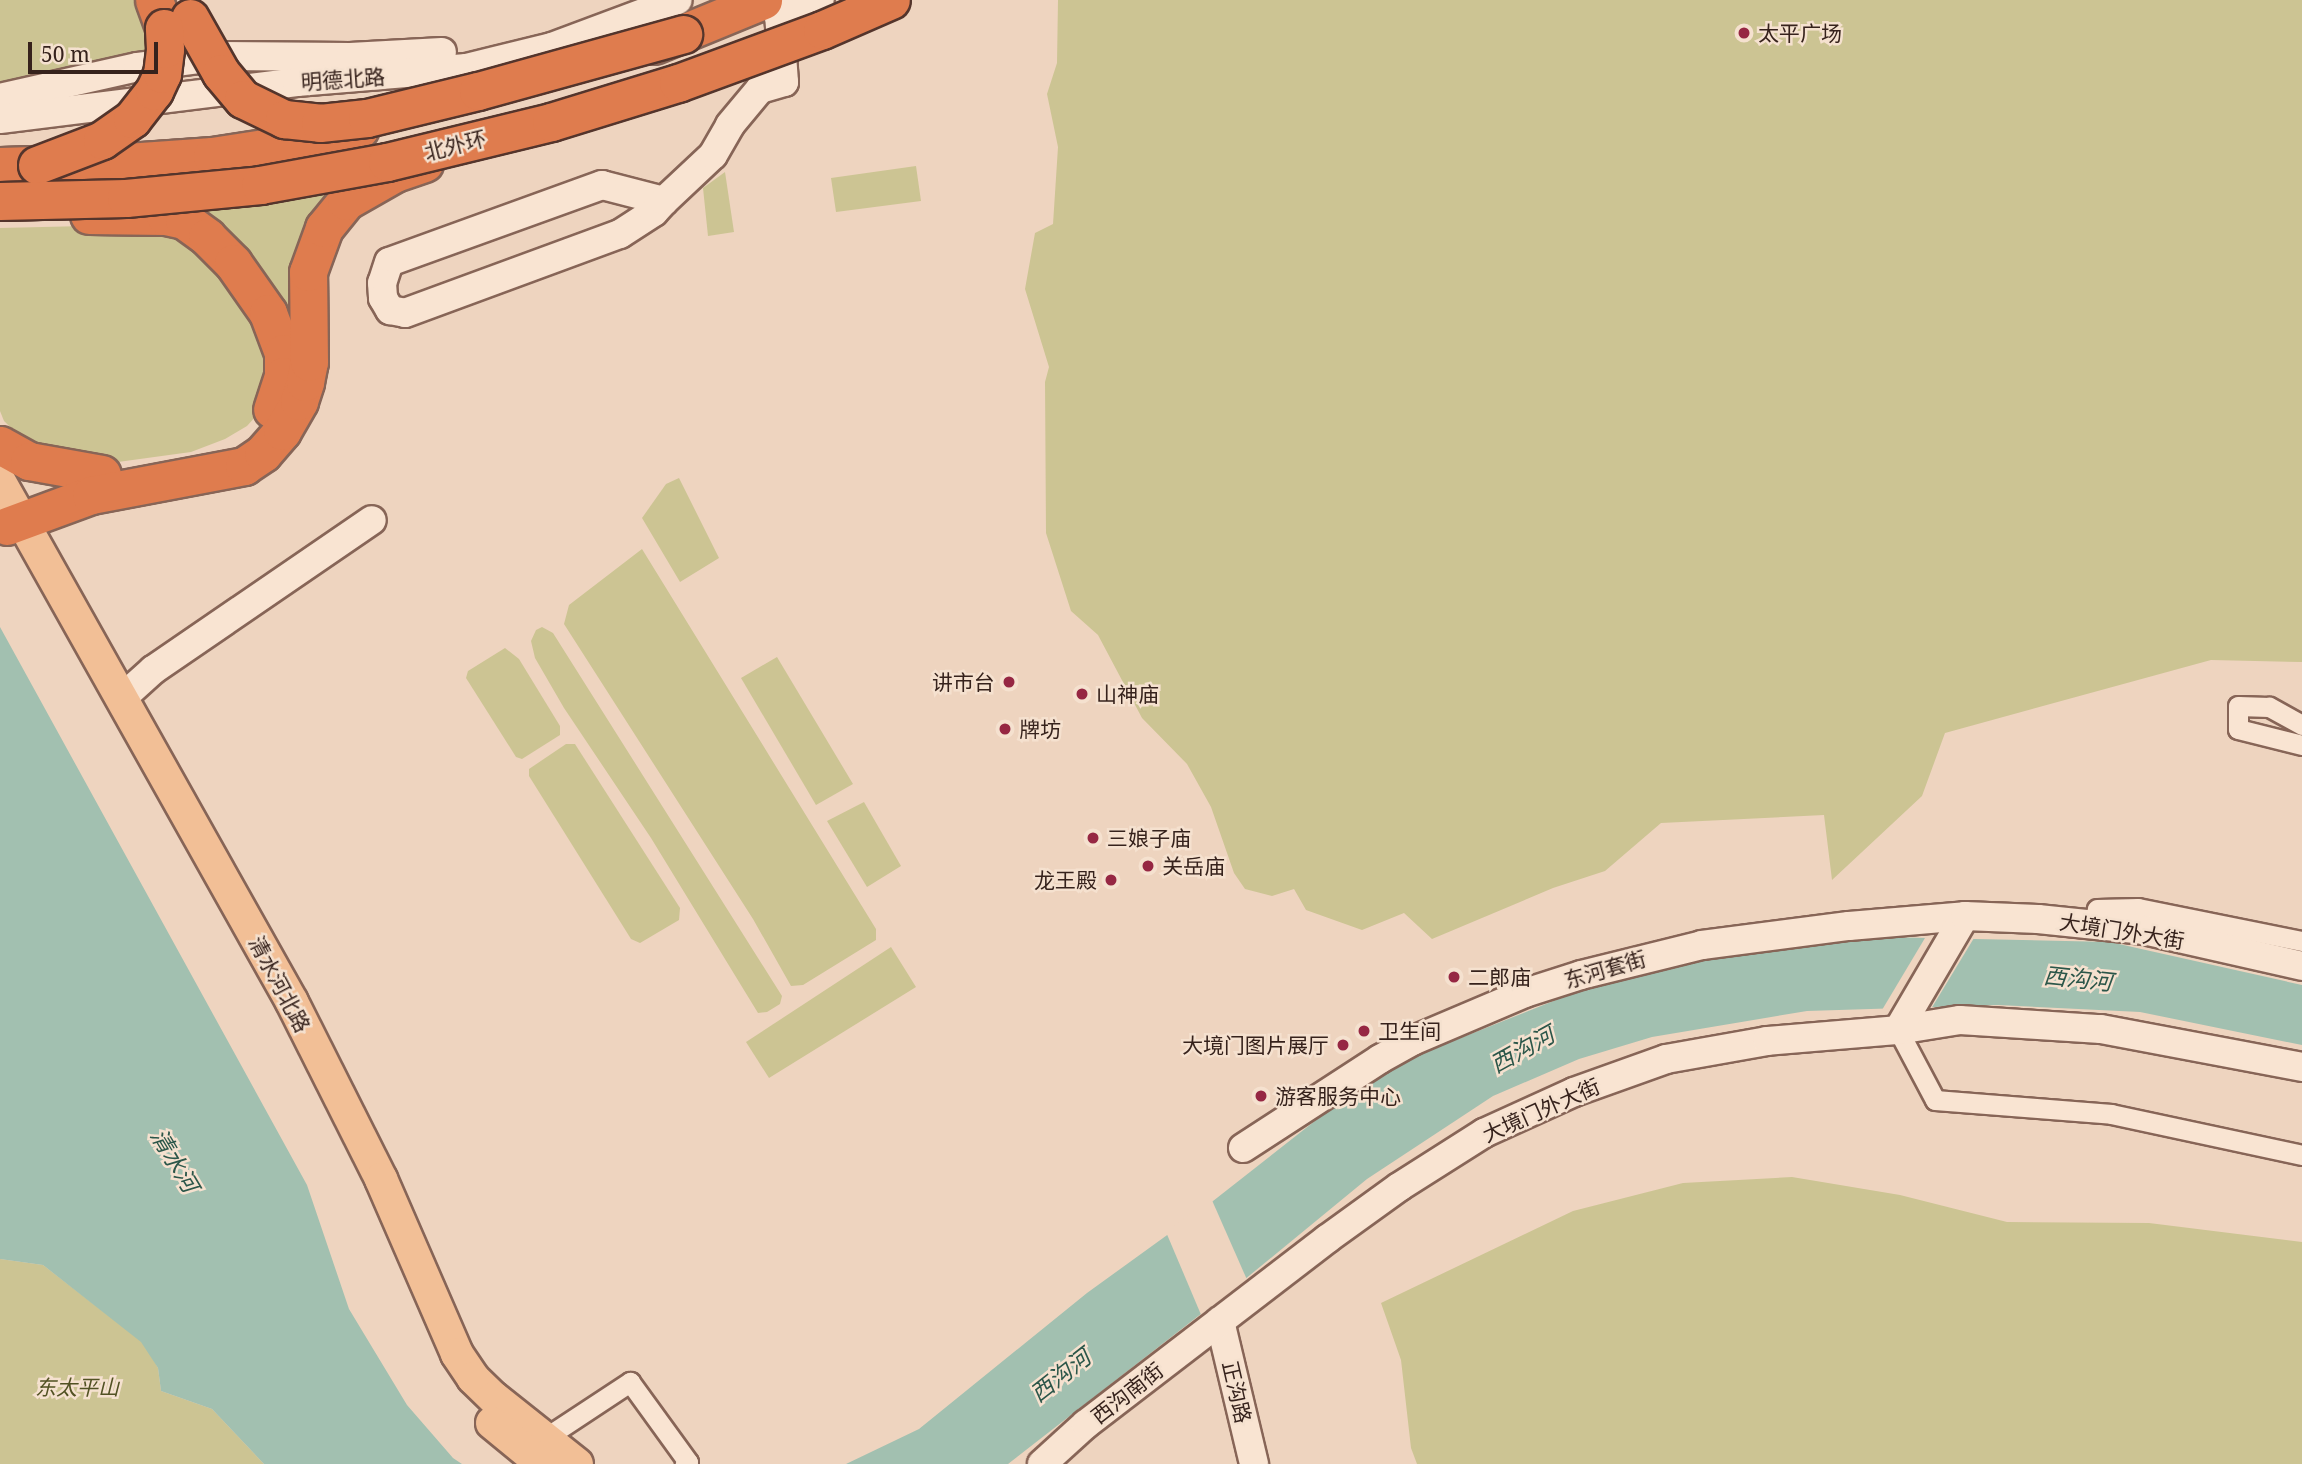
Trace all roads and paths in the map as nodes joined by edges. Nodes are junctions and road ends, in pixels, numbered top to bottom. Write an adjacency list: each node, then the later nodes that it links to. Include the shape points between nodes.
1 (633, 0): 8 (street, 明德北路, via 553,29 461,51 350,57 221,56 138,67)
2 (820, 0): 4 (street)
3 (891, 0): 7 (highway, 北外环, bridge)
4 (773, 6): 6 (highway, 北外环); 13 (street, via 784,82 760,89 730,125 713,155)
5 (172, 11): 6 (highway, bridge, via 243,99 284,119 320,123 367,118 454,97); 10 (highway, bridge, via 162,74 132,119 102,140)
6 (680, 17): 9 (street, 明德北路, via 466,68 297,82); 10 (highway, 北外环, bridge, via 586,71 309,141 212,156)
7 (678, 83): 12 (highway, 北外环, bridge, via 538,125 387,162 260,185 126,198); 17 (highway, bridge, via 557,129 395,173 346,201 324,228 308,272 309,362 299,401 282,432 244,466)
8 (0, 98)
9 (0, 120)
10 (37, 165): 11 (highway, 北外环)
11 (0, 166)
12 (0, 201)
13 (664, 201): 13 (street, via 602,185 389,262 383,298 390,310 405,313 620,234)
14 (0, 216): 16 (highway, via 165,216 184,220 233,263 276,331 283,353 283,376 278,400 260,429 210,458)
15 (0, 445): 16 (highway, via 29,461)
16 (102, 474): 17 (highway)
17 (7, 509): 19 (main road, 清水河北路); 31 (main road, 清水河北路, via 268,995 383,1229 441,1365 482,1415)
18 (372, 520): 19 (street, via 153,670)
19 (122, 698): 31 (main road, 清水河北路, via 292,1002 381,1180 457,1354 473,1378)
20 (2302, 725): 21 (street, via 2269,707 2238,706 2238,729)
21 (2302, 745)
22 (2094, 924): 23 (street, 大境门外大街); 24 (street, via 2097,909 2102,907 2138,908); 25 (street, 大境门外大街, via 2144,930)
23 (1958, 927): 26 (street); 28 (street, 东河套街, via 1849,926 1702,945 1581,975 1525,993 1412,1041)
24 (2302, 942)
25 (2302, 966)
26 (1903, 1019): 27 (street, 大境门外大街, via 2101,1029); 29 (street, via 1935,1100 2111,1114); 30 (street, 大境门外大街, via 1666,1059 1573,1092 1484,1133 1399,1187)
27 (2302, 1067)
28 (1243, 1148)
29 (2302, 1155)
30 (1214, 1325): 34 (street, 西沟南街); 35 (street, 正沟路); 36 (street, 正沟路)
31 (543, 1451): 32 (main road, 清水河北路); 33 (street, via 630,1382 688,1462)
32 (577, 1464)
33 (685, 1464)
34 (1042, 1464)
35 (1239, 1464)
36 (1254, 1464)

